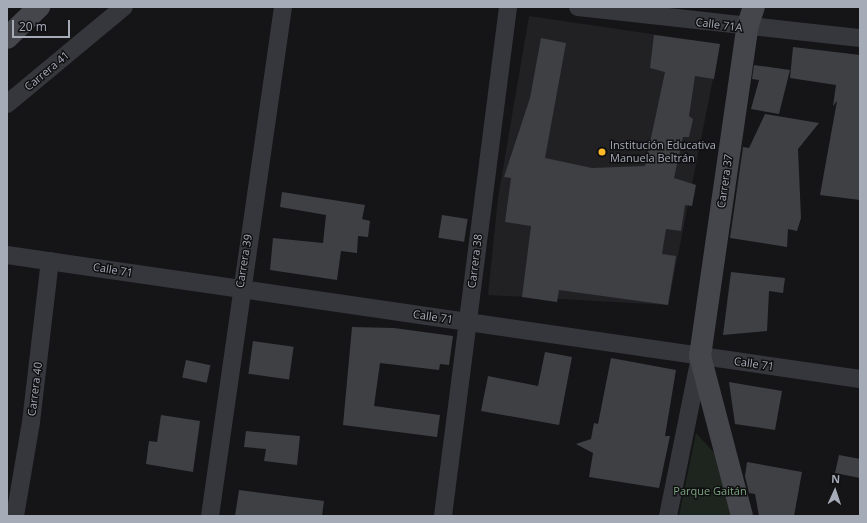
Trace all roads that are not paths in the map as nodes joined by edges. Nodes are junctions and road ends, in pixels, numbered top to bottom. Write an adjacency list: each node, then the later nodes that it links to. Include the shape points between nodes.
1 (39, 7): 8 (street)
2 (124, 7): 10 (street, Carrera 41)
3 (283, 7): 13 (street, Carrera 39)
4 (508, 7): 14 (street, Carrera 38)
5 (578, 7): 7 (street, Calle 71A)
6 (754, 7): 7 (street, Carrera 37)
7 (747, 28): 9 (street, Calle 71A); 15 (street, Carrera 37)
8 (7, 38)
9 (860, 38)
10 (7, 104)
11 (7, 256): 12 (street, Calle 71)
12 (50, 261): 13 (street, Calle 71); 17 (street, Carrera 40, via 32,422)
13 (240, 290): 14 (street, Calle 71); 18 (street, Carrera 39)
14 (467, 322): 15 (street, Calle 71); 19 (street, Carrera 38)
15 (700, 356): 16 (street, Calle 71); 20 (street, Carrera 37); 21 (street, Carrera 37)
16 (860, 379)
17 (15, 516)
18 (210, 516)
19 (443, 516)
20 (668, 516)
21 (742, 516)

